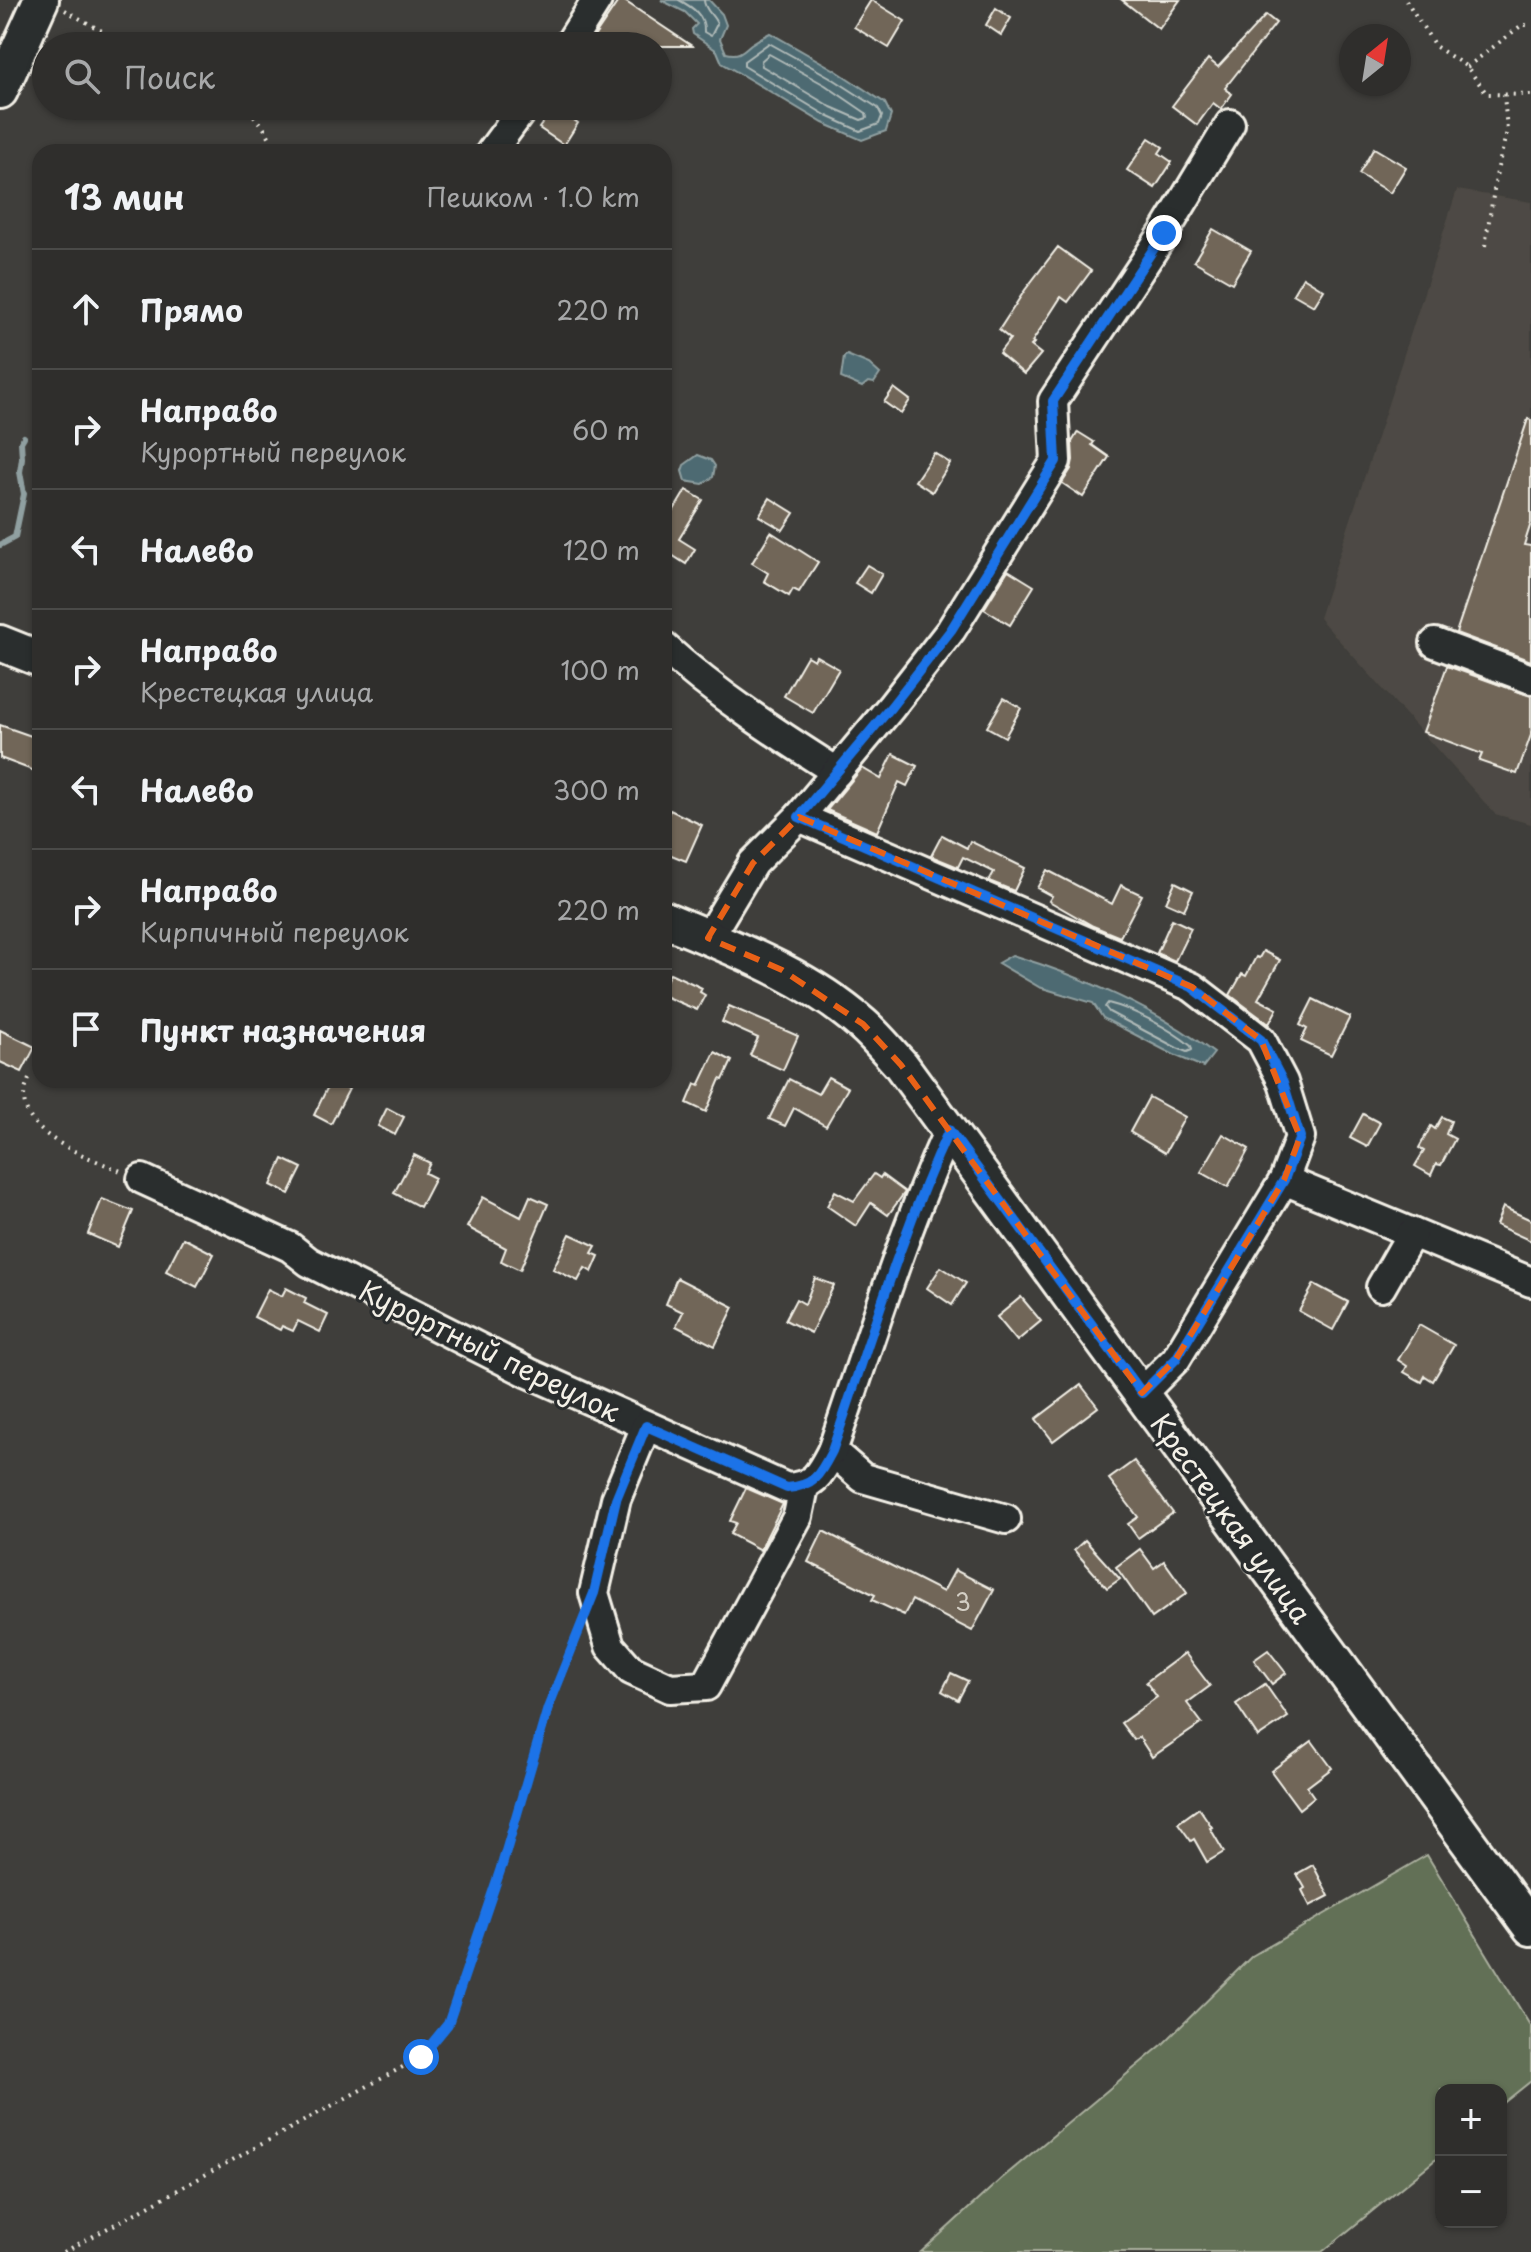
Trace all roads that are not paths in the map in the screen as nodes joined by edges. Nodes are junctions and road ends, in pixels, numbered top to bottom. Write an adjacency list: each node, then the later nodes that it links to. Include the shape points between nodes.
1 (597, 0): 3 (street)
2 (50, 3): 4 (main road)
3 (577, 32)
4 (10, 44): 5 (main road)
5 (0, 91)
6 (515, 120): 8 (street)
7 (1230, 124): 14 (street, via 1053,401 1056,461 951,630)
8 (497, 144)
9 (0, 643): 12 (main road)
10 (1435, 643): 13 (street)
11 (672, 654): 14 (street, via 763,725)
12 (32, 656)
13 (1531, 679)
14 (837, 772): 15 (street)
15 (799, 817): 17 (street, via 753,863); 20 (street, via 1192,987 1261,1040 1283,1082 1300,1137)
16 (672, 922): 17 (main road, Крестецкая улица)
17 (708, 938): 18 (main road, Крестецкая улица, via 782,970 863,1024)
18 (949, 1130): 24 (main road, Крестецкая улица); 26 (street, via 910,1225)
19 (142, 1179): 25 (street, Курортный переулок, via 290,1247 309,1262 529,1373)
20 (1284, 1180): 21 (street); 24 (street, via 1176,1359)
21 (1412, 1233): 22 (street); 23 (street)
22 (1531, 1282)
23 (1381, 1287)
24 (1142, 1393): 29 (main road, Крестецкая улица)
25 (646, 1426): 27 (street, Курортный переулок, via 787,1488); 27 (street, via 616,1499 594,1593 610,1646 631,1670 670,1688 706,1686 798,1516)
26 (832, 1451): 27 (street, via 819,1475); 28 (street, via 863,1478)
27 (804, 1487)
28 (1006, 1519)
29 (1531, 1928)

